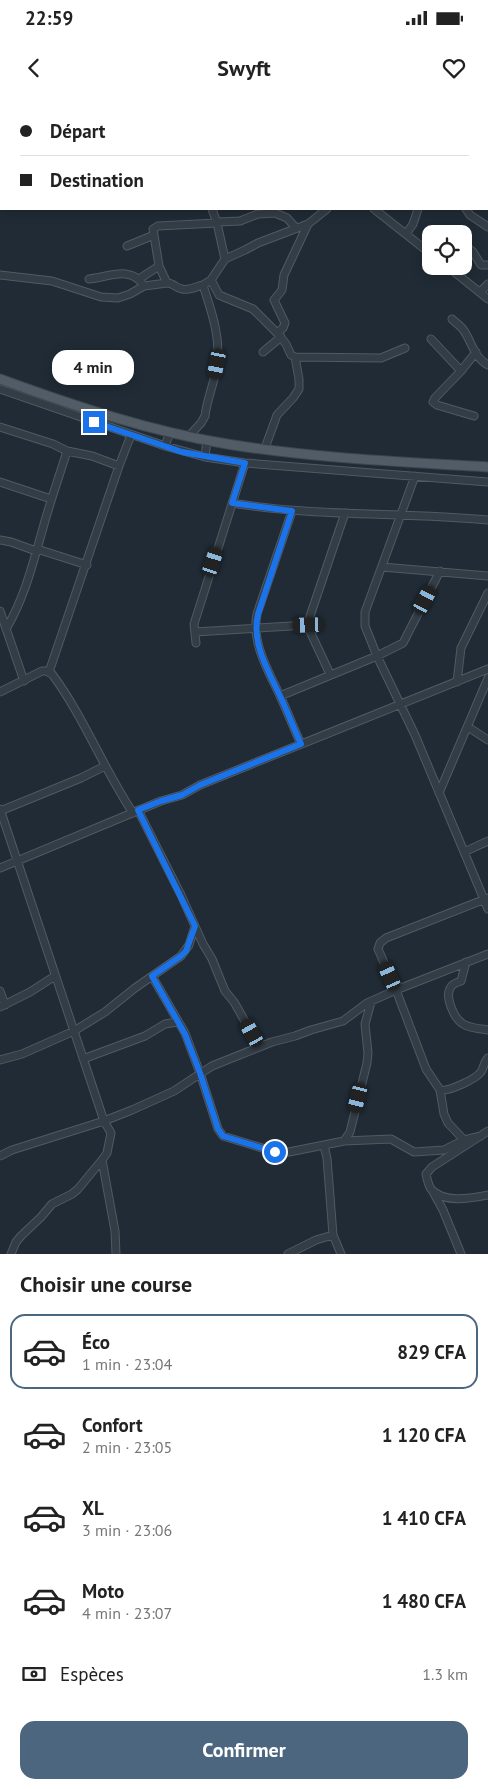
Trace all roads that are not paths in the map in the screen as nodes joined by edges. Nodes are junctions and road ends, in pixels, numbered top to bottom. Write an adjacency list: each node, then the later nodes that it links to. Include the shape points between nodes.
1 (212, 210): 6 (street)
2 (326, 210): 7 (street)
3 (375, 210): 10 (street)
4 (418, 210): 10 (street)
5 (467, 210): 8 (street)
6 (217, 222): 9 (street, via 240,221 258,214 275,213 288,218); 11 (street, via 158,226 153,229); 15 (street)
7 (308, 224): 9 (street); 30 (street, via 284,275 282,290 274,300 285,323)
8 (488, 227)
9 (296, 228): 15 (street)
10 (406, 234): 13 (street)
11 (154, 235): 12 (street); 17 (street)
12 (127, 246)
13 (422, 247)
14 (472, 251): 16 (street, via 481,266)
15 (225, 259): 22 (street)
16 (488, 265)
17 (159, 266): 20 (street); 23 (street)
18 (0, 275): 26 (street, via 52,281 90,295 111,298 124,296)
19 (458, 275): 27 (street)
20 (139, 278): 21 (street, via 122,274); 26 (street)
21 (89, 280)
22 (211, 280): 25 (street); 30 (street, via 217,293 253,309)
23 (166, 283): 25 (street, via 185,290); 26 (street)
24 (488, 284): 27 (street)
25 (204, 285): 44 (street, via 214,318 218,358 205,416)
26 (144, 286)
27 (480, 292): 28 (street)
28 (488, 299)
29 (452, 319): 34 (street, via 462,328)
30 (279, 335): 33 (street); 35 (street, via 291,355)
31 (431, 339): 37 (street)
32 (405, 348): 35 (street, via 382,358)
33 (263, 352)
34 (476, 352): 36 (street); 37 (street)
35 (296, 357): 47 (street, via 299,389 277,415)
36 (488, 364)
37 (461, 371): 40 (street, via 433,402)
38 (0, 379): 42 (main road, via 88,410)
39 (0, 390): 43 (street)
40 (474, 416)
41 (0, 427): 48 (street)
42 (170, 432): 44 (main road); 46 (street)
43 (131, 435): 46 (street); 51 (street)
44 (189, 436): 45 (main road)
45 (207, 440): 47 (main road); 49 (street)
46 (165, 446): 49 (street)
47 (265, 448): 52 (main road, via 333,457)
48 (67, 451): 51 (street); 56 (street)
49 (205, 457): 50 (street)
50 (245, 463): 53 (street); 57 (street)
51 (119, 466): 64 (street)
52 (488, 467)
53 (415, 476): 55 (street); 60 (street)
54 (0, 482): 56 (street)
55 (488, 482)
56 (51, 499): 63 (street)
57 (232, 503): 58 (street); 73 (street, via 194,624)
58 (292, 511): 59 (street); 71 (street)
59 (345, 513): 60 (street); 70 (street)
60 (402, 515): 61 (street); 65 (street)
61 (488, 520)
62 (0, 540): 63 (street)
63 (36, 550): 64 (street); 72 (street, via 24,591)
64 (87, 565): 77 (street)
65 (382, 567): 66 (street); 75 (street, via 364,620)
66 (440, 571): 67 (street); 75 (street, via 403,642)
67 (488, 576)
68 (488, 593): 81 (street, via 461,648)
69 (0, 611): 72 (street)
70 (308, 625): 71 (street); 78 (street)
71 (256, 627): 73 (street); 83 (street, via 269,674)
72 (6, 629): 80 (street)
73 (195, 632): 74 (street)
74 (196, 643)
75 (377, 656): 78 (street); 84 (street)
76 (488, 669): 81 (street)
77 (49, 672): 80 (street, via 42,671); 88 (street)
78 (330, 674): 83 (street)
79 (488, 678): 85 (street)
80 (24, 680): 82 (street)
81 (457, 682): 84 (street)
82 (0, 692)
83 (280, 696): 87 (street)
84 (401, 705): 87 (street); 89 (street)
85 (468, 727): 86 (street); 89 (street)
86 (488, 740)
87 (301, 744): 91 (street)
88 (105, 766): 90 (street); 91 (street)
89 (439, 793): 93 (street)
90 (0, 810): 94 (street)
91 (136, 812): 94 (street); 98 (street)
92 (488, 841): 93 (street)
93 (464, 852): 96 (street)
94 (17, 862): 95 (street); 101 (street)
95 (0, 868)
96 (486, 898): 97 (street); 103 (street, via 383,940 378,945)
97 (488, 909)
98 (195, 926): 102 (street, via 186,951); 110 (street, via 225,991)
99 (488, 954): 100 (street)
100 (466, 962): 103 (street); 108 (street, via 461,981 450,989 452,1011 466,1026)
101 (55, 976): 106 (street); 109 (street)
102 (152, 976): 107 (street); 109 (street)
103 (396, 990): 105 (street); 115 (street, via 426,1069)
104 (0, 991): 106 (street)
105 (371, 1002): 110 (street, via 343,1021); 120 (street, via 365,1024 367,1063 350,1132)
106 (2, 1006)
107 (177, 1022): 112 (street, via 165,1024 145,1036); 114 (street)
108 (488, 1030)
109 (74, 1031): 112 (street); 113 (street)
110 (259, 1046): 114 (street)
111 (488, 1058): 115 (street, via 476,1076 450,1090)
112 (83, 1059): 116 (street)
113 (0, 1060)
114 (200, 1073): 116 (street, via 174,1091); 121 (street, via 223,1136 275,1152)
115 (440, 1090): 119 (street, via 448,1123)
116 (104, 1121): 122 (street); 123 (street, via 112,1133)
117 (488, 1130): 118 (street)
118 (481, 1136): 119 (street); 124 (street, via 432,1167 426,1174)
119 (464, 1140): 120 (street, via 444,1150 423,1152 414,1152 391,1139)
120 (344, 1141): 121 (street)
121 (324, 1146): 126 (street)
122 (0, 1156)
123 (102, 1160): 127 (street, via 78,1189 52,1204 20,1236); 128 (street)
124 (432, 1190): 125 (street, via 446,1198 459,1200); 131 (street)
125 (488, 1195)
126 (333, 1235): 129 (street); 130 (street)
127 (11, 1254)
128 (116, 1254)
129 (288, 1254)
130 (341, 1254)
131 (461, 1254)

